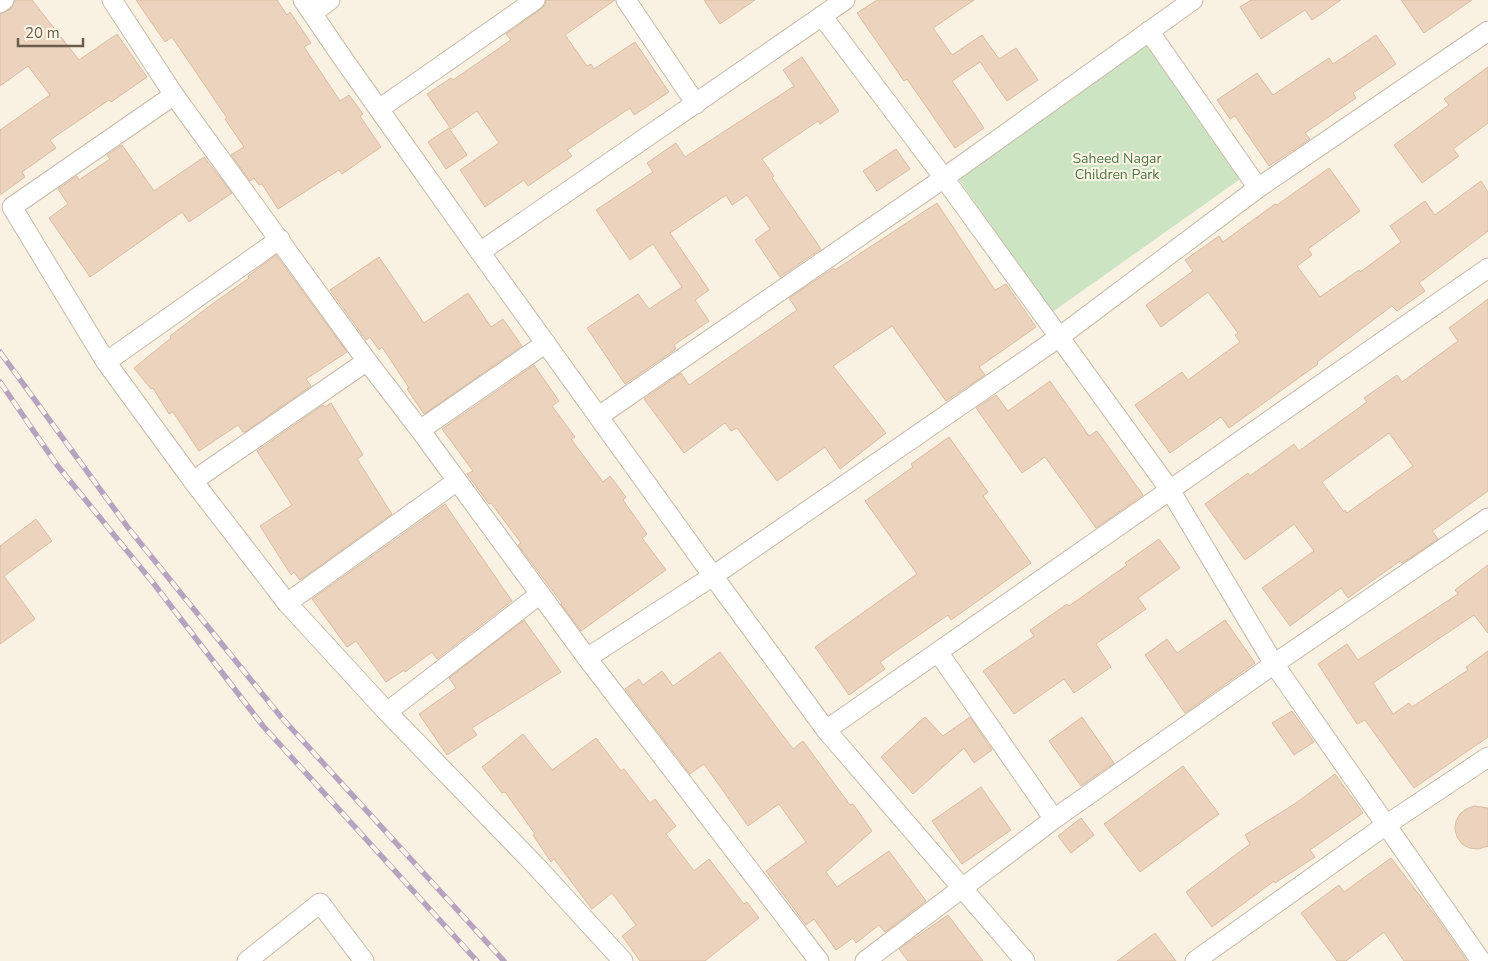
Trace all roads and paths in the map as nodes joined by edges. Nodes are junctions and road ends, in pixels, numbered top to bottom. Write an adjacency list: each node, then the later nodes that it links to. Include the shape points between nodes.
1 (4, 0): 8 (street)
2 (112, 0): 13 (street)
3 (330, 0): 9 (street)
4 (534, 0): 15 (street)
5 (626, 0): 14 (street)
6 (845, 0): 10 (street)
7 (1193, 0): 11 (street)
8 (0, 3)
9 (308, 6): 15 (street)
10 (822, 16): 14 (street); 16 (street)
11 (1149, 31): 16 (street); 17 (street)
12 (1488, 31): 17 (street)
13 (174, 95): 18 (street); 23 (street, via 12,207)
14 (696, 104): 19 (street)
15 (379, 109): 19 (street)
16 (944, 178): 21 (street); 25 (street)
17 (1258, 188): 21 (street)
18 (280, 239): 23 (street); 24 (street)
19 (480, 252): 22 (street)
20 (1488, 268): 29 (street)
21 (1058, 338): 29 (street); 31 (street)
22 (546, 343): 25 (street); 26 (street)
23 (106, 362): 27 (street)
24 (367, 362): 26 (street); 27 (street)
25 (599, 416): 31 (street)
26 (420, 430): 28 (street)
27 (193, 481): 33 (street)
28 (457, 481): 32 (street); 33 (street)
29 (1170, 490): 34 (street); 36 (street)
30 (1488, 518): 36 (street)
31 (713, 576): 35 (street); 38 (street)
32 (540, 594): 35 (street); 37 (street)
33 (287, 603): 37 (street)
34 (938, 652): 38 (street); 40 (street)
35 (587, 658): 47 (street)
36 (1274, 664): 40 (street); 41 (street)
37 (387, 712): 46 (street)
38 (826, 730): 42 (street)
39 (1488, 757): 41 (street)
40 (1054, 820): 42 (street)
41 (1386, 825): 50 (street); 51 (street)
42 (963, 888): 43 (street); 49 (street)
43 (885, 955): 48 (street)
44 (247, 961): 45 (street, via 320,903)
45 (364, 961)
46 (623, 961)
47 (819, 961)
48 (865, 961)
49 (1025, 961)
50 (1196, 961)
51 (1481, 961)

